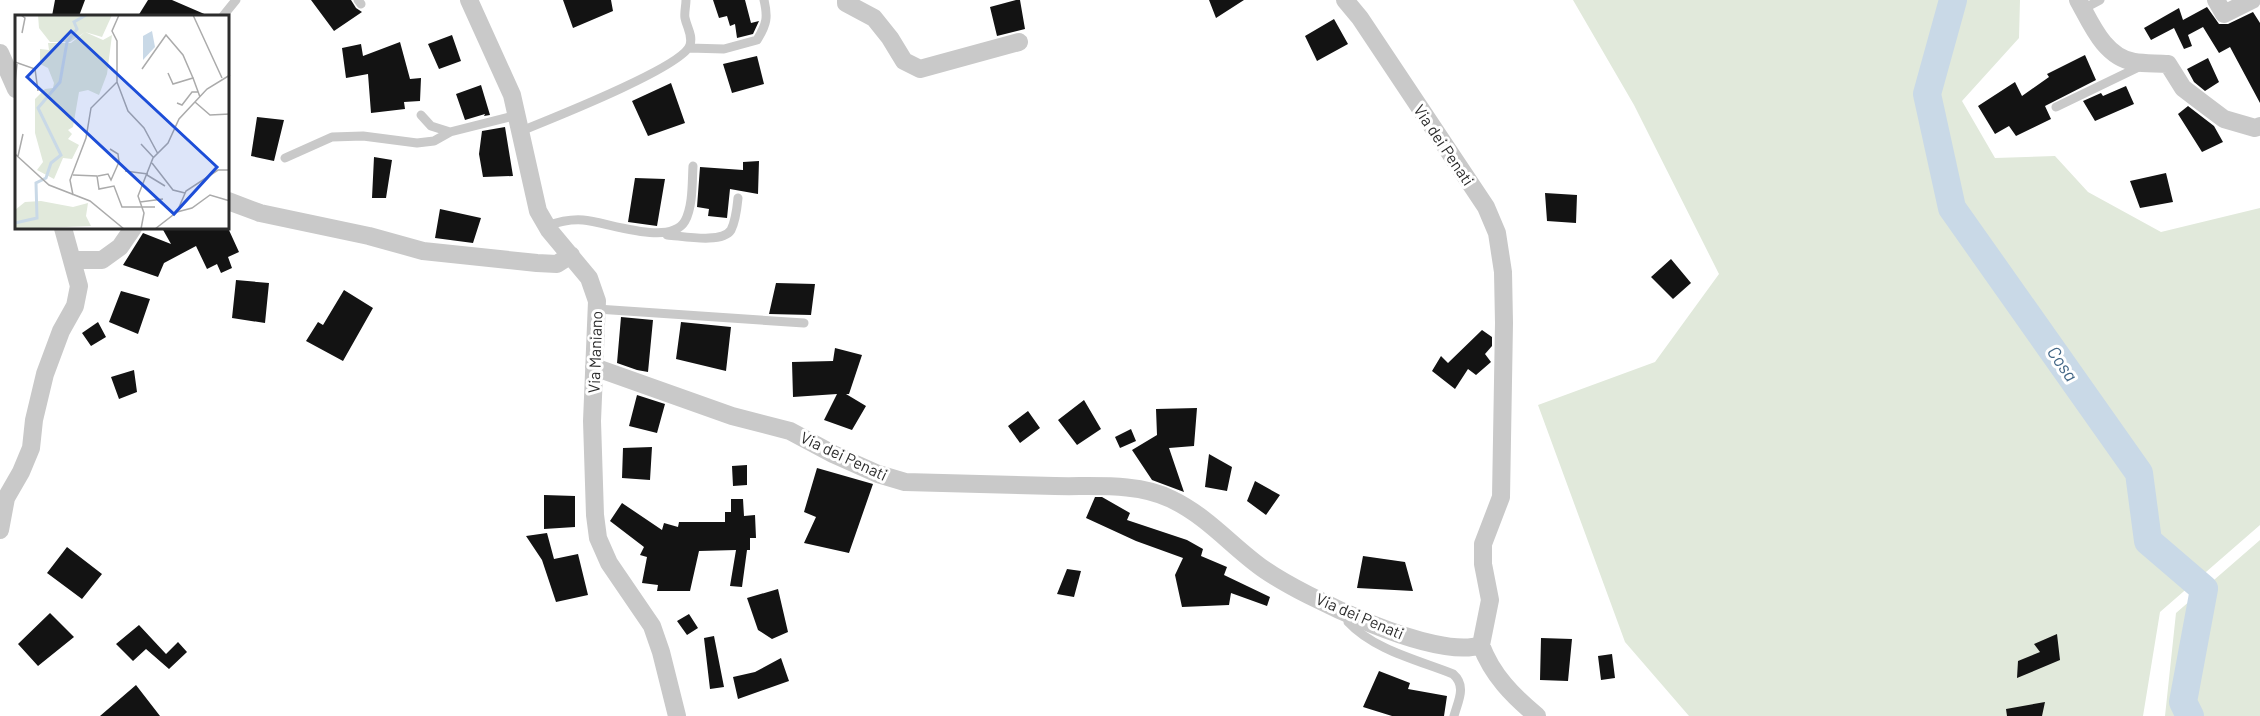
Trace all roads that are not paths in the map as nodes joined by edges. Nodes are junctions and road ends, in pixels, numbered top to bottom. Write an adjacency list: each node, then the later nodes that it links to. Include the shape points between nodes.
1 (236, 0): 11 (lane)
2 (469, 0): 19 (street, Via Maniano, via 512,95)
3 (686, 0): 13 (lane)
4 (764, 0): 13 (lane, via 768,15 758,40 724,49)
5 (846, 0): 12 (street, via 874,18 904,62 920,69)
6 (1345, 0): 37 (street, Via dei Penati, via 1486,207 1497,233 1504,323 1501,497 1483,544 1490,600)
7 (2100, 0): 10 (lane)
8 (2216, 0): 9 (street, via 2224,14)
9 (2252, 0)
10 (2080, 4): 15 (street, via 2093,30 2112,51 2132,62)
11 (224, 15)
12 (1019, 42)
13 (689, 48): 19 (lane, via 680,58 612,92)
14 (0, 53): 16 (street)
15 (2147, 63): 17 (lane); 20 (street, via 2168,64 2183,88 2224,118)
16 (15, 86)
17 (2056, 107)
18 (421, 115): 21 (lane, via 431,126)
19 (519, 123): 21 (lane); 26 (street, Via Maniano, via 538,211)
20 (2260, 126)
21 (450, 132): 22 (lane, via 434,141 417,143 363,136 332,137)
22 (285, 158)
23 (693, 166): 29 (lane, via 689,212 684,224)
24 (738, 198): 29 (lane, via 730,232 718,238)
25 (230, 202): 30 (street, via 260,213 423,251 557,264)
26 (547, 226): 29 (lane, via 582,220); 30 (street, Via Maniano)
27 (64, 230): 31 (street)
28 (132, 230): 31 (street, via 120,247 102,260)
29 (659, 234)
30 (571, 255): 32 (street, Via Maniano, via 589,278)
31 (72, 260): 35 (street, via 79,286 75,306 45,374 30,448 6,498)
32 (597, 309): 33 (lane); 34 (street, Via Maniano)
33 (804, 323)
34 (594, 367): 36 (street, Via dei Penati, via 732,416 790,431 860,466 905,482 1132,488 1170,498 1200,516 1264,570); 38 (street, Via Maniano, via 592,421 598,538 609,563 652,626)
35 (0, 530)
36 (1348, 614): 37 (street, Via dei Penati, via 1421,641 1463,648); 39 (lane, via 1348,622 1371,639 1453,674 1462,688)
37 (1480, 645): 40 (street, via 1504,685)
38 (677, 716)
39 (1454, 716)
40 (1538, 716)

